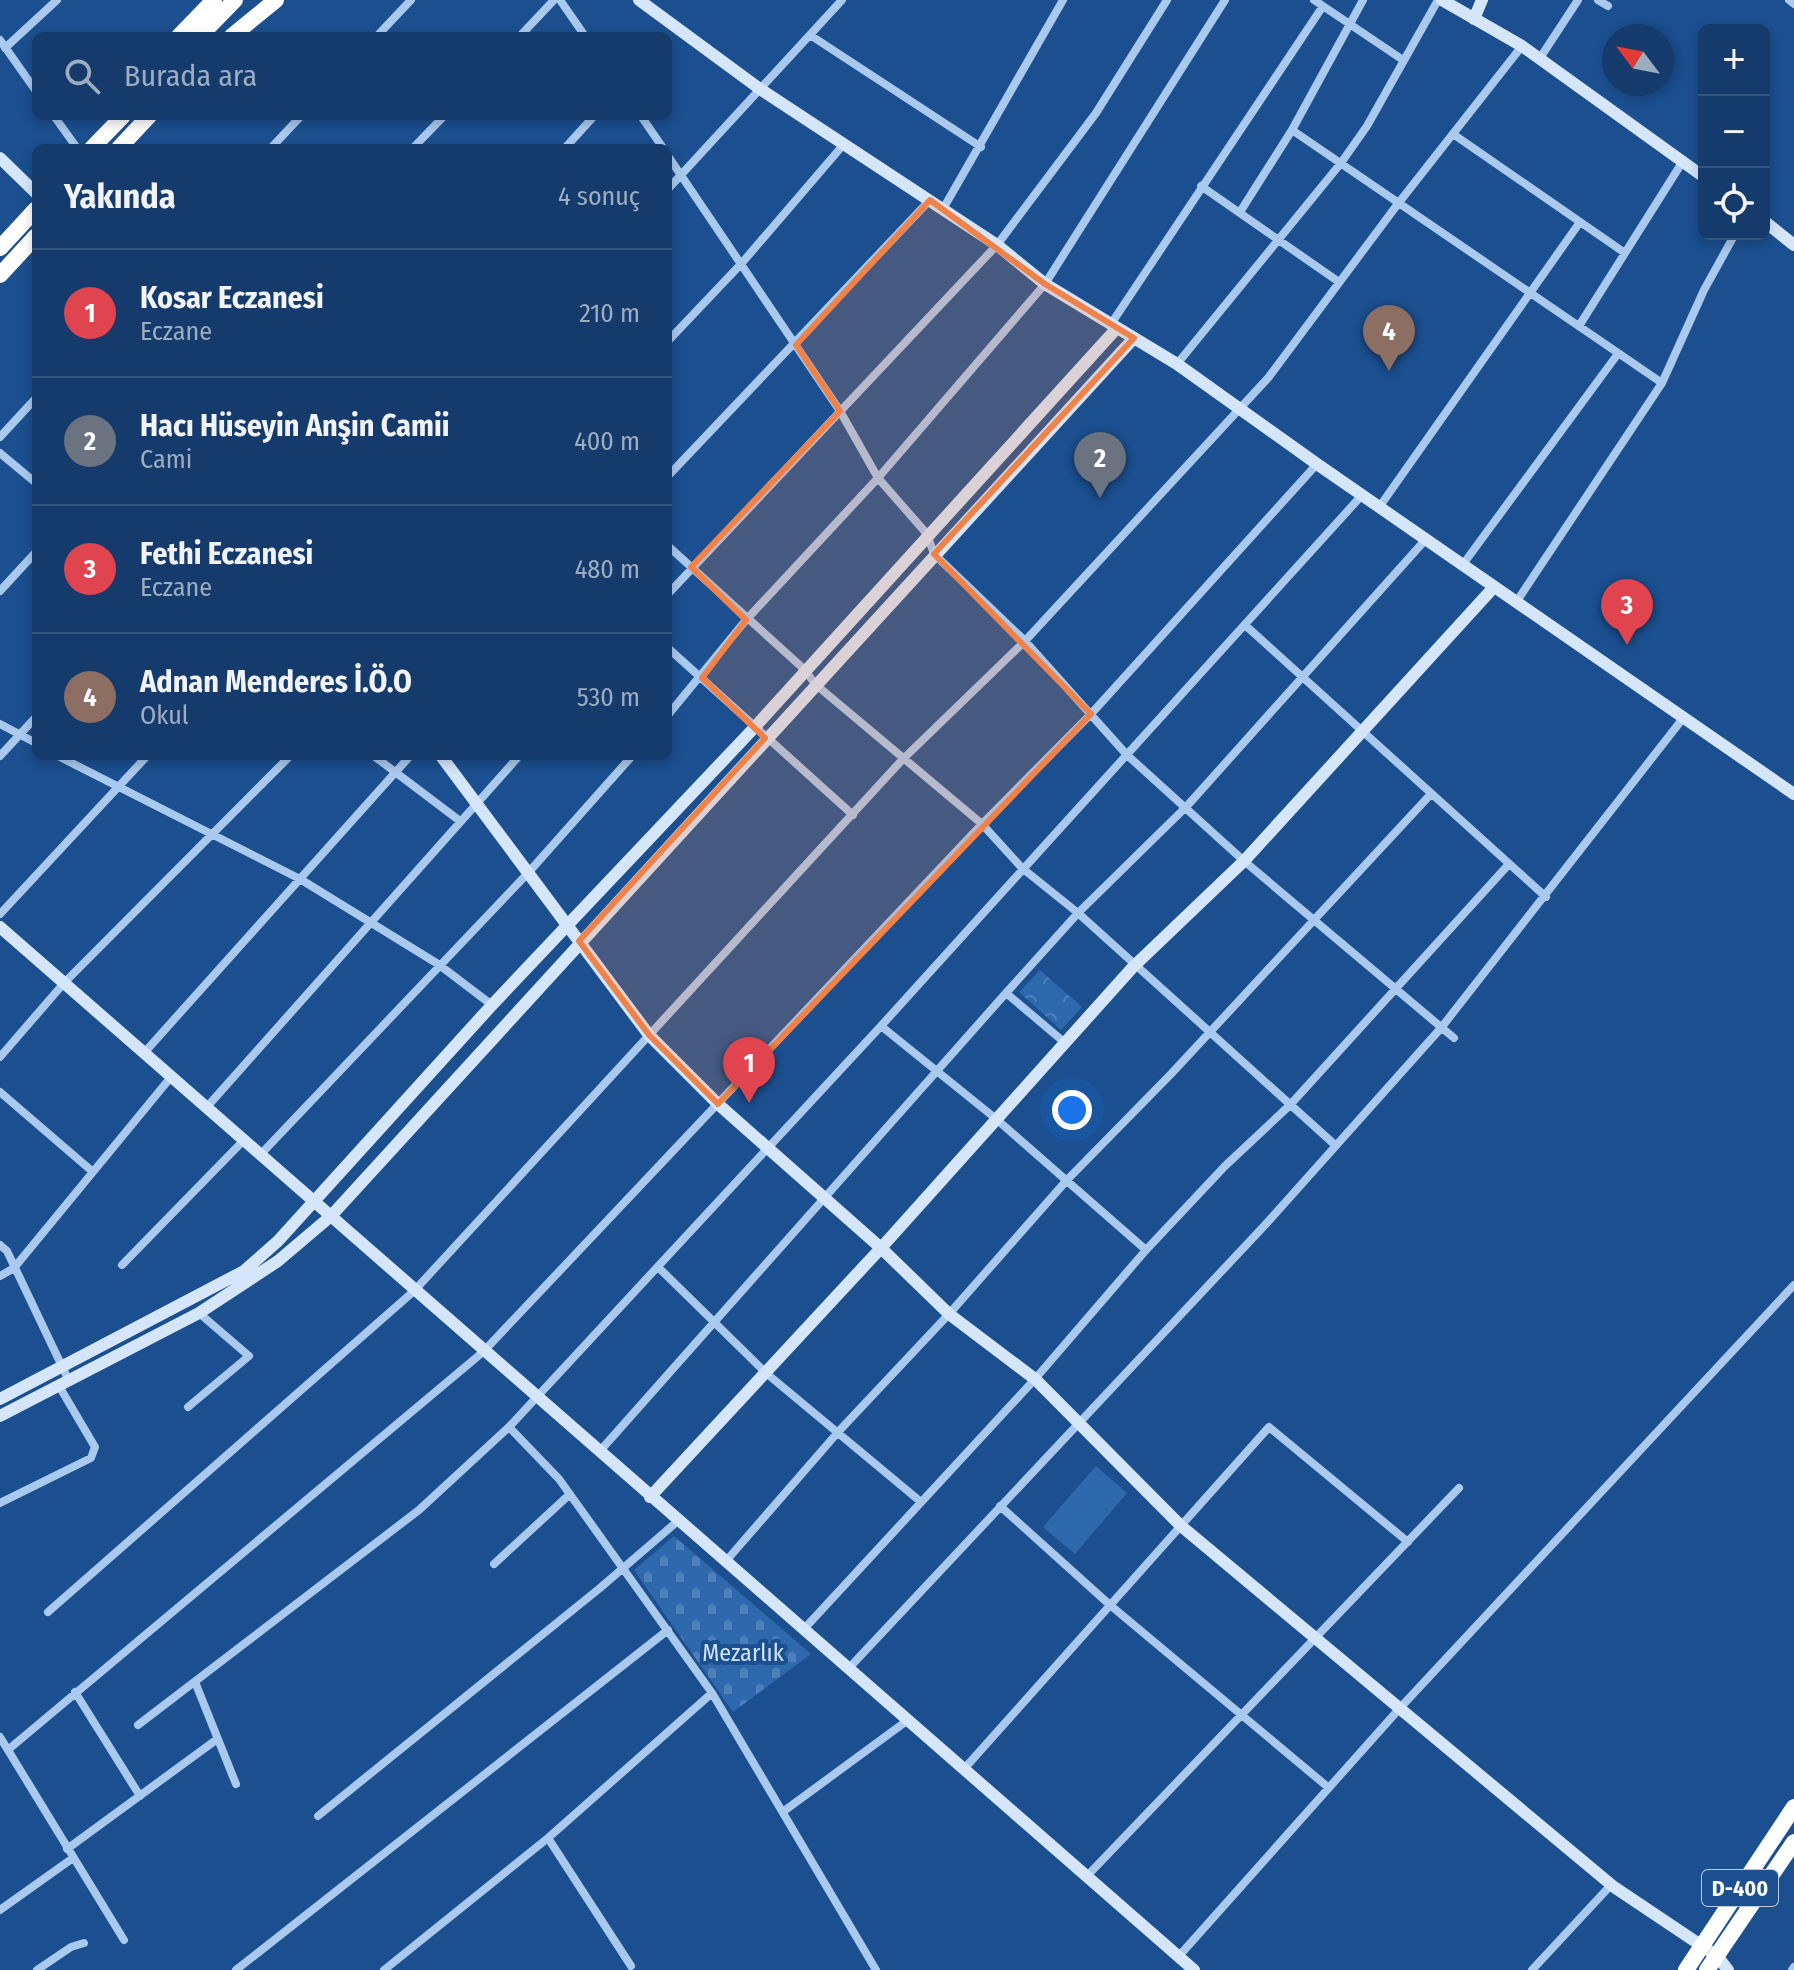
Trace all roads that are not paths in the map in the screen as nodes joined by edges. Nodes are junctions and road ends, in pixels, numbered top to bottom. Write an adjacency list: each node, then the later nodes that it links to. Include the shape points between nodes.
1 (57, 0): 35 (street)
2 (214, 0): 26 (highway)
3 (235, 0): 27 (highway)
4 (260, 0): 28 (highway)
5 (276, 0): 29 (highway)
6 (411, 0): 30 (street)
7 (557, 0): 31 (street); 32 (street)
8 (639, 0): 25 (street)
9 (842, 0): 34 (street)
10 (1063, 0): 60 (street)
11 (1167, 0): 80 (street, via 1096,113)
12 (1225, 0): 87 (street)
13 (1314, 0): 21 (street)
14 (1363, 0): 24 (street)
15 (1440, 0): 23 (street); 38 (street)
16 (1482, 0): 23 (street)
17 (1578, 0): 37 (street)
18 (1598, 0): 22 (street)
19 (1789, 0): 20 (street)
20 (1794, 4)
21 (1323, 6): 24 (street); 68 (street)
22 (1608, 6)
23 (1474, 19): 36 (street)
24 (1347, 24): 38 (street); 49 (street)
25 (677, 25): 33 (street); 40 (street)
26 (183, 32)
27 (204, 32)
28 (232, 32)
29 (234, 32)
30 (381, 32)
31 (524, 32)
32 (582, 32)
33 (671, 32)
34 (810, 35): 40 (street); 60 (street)
35 (3, 44): 39 (street)
36 (1522, 46): 37 (street); 50 (street)
37 (1540, 58): 62 (street)
38 (1403, 60): 64 (street)
39 (32, 85)
40 (760, 89): 59 (street); 66 (street)
41 (57, 120): 51 (street)
42 (112, 120): 52 (highway)
43 (119, 120): 53 (highway)
44 (145, 120): 54 (highway)
45 (297, 120): 55 (street)
46 (440, 120): 56 (street)
47 (590, 120): 57 (street)
48 (644, 120): 58 (street)
49 (1292, 130): 64 (street); 73 (street)
50 (1453, 134): 71 (street); 75 (street)
51 (74, 144)
52 (94, 144)
53 (95, 144)
54 (123, 144)
55 (275, 144)
56 (417, 144)
57 (569, 144)
58 (660, 144)
59 (844, 144): 70 (street); 84 (street)
60 (981, 147): 72 (street)
61 (0, 158): 69 (street)
62 (1683, 161): 65 (street); 83 (street)
63 (672, 162): 66 (street)
64 (1341, 163): 71 (street); 77 (street)
65 (1698, 172)
66 (681, 175): 67 (street); 84 (street)
67 (672, 185)
68 (1201, 186): 73 (street); 89 (street)
69 (32, 189)
70 (930, 200): 72 (street); 93 (street)
71 (1397, 205): 86 (street); 88 (street)
72 (943, 209): 80 (street)
73 (1240, 212): 77 (street)
74 (32, 213): 82 (highway)
75 (1580, 222): 83 (street); 88 (street)
76 (1770, 226): 81 (street)
77 (1279, 239): 86 (street); 95 (street)
78 (32, 240): 85 (highway)
79 (1732, 240): 96 (street)
80 (997, 245): 87 (street); 99 (street)
81 (1794, 245)
82 (0, 248)
83 (1625, 253): 90 (street)
84 (741, 264): 91 (street); 93 (street)
85 (0, 275)
86 (1339, 282): 98 (street, via 1268,378)
87 (1045, 284): 89 (street); 104 (street)
88 (1531, 291): 90 (street); 107 (street)
89 (1114, 326): 92 (street); 108 (street)
90 (1579, 326): 94 (street)
91 (672, 337)
92 (1134, 338): 95 (street); 111 (street)
93 (796, 345): 99 (street); 103 (street)
94 (1617, 355): 96 (street); 113 (street)
95 (1177, 364): 98 (street)
96 (1662, 383): 118 (street)
97 (32, 402): 100 (street)
98 (1240, 406): 102 (street); 121 (street)
99 (840, 411): 104 (street); 114 (street)
100 (0, 437)
101 (0, 453): 105 (street)
102 (1317, 464): 106 (street); 128 (street)
103 (672, 472)
104 (878, 478): 108 (street); 119 (street)
105 (32, 480)
106 (1363, 494): 107 (street); 120 (street)
107 (1380, 506): 109 (street)
108 (927, 534): 111 (street); 123 (street)
109 (1427, 538): 113 (street); 124 (street)
110 (672, 550): 114 (street)
111 (934, 554): 121 (street); 126 (street)
112 (32, 556): 117 (street)
113 (1464, 563): 115 (street)
114 (691, 567): 116 (street); 119 (street)
115 (1494, 587): 118 (street); 133 (street)
116 (672, 589)
117 (0, 591)
118 (1517, 601): 129 (street)
119 (746, 620): 123 (street); 125 (street)
120 (1245, 625): 124 (street); 137 (street)
121 (1025, 641): 128 (street); 147 (street)
122 (672, 652): 125 (street)
123 (805, 670): 126 (street); 132 (street)
124 (1303, 677): 133 (street); 153 (street)
125 (702, 678): 127 (street); 132 (street)
126 (815, 684): 135 (street); 147 (street)
127 (672, 711)
128 (1091, 714): 137 (street); 156 (street)
129 (1684, 717): 151 (street); 163 (street)
130 (32, 721): 134 (street)
131 (0, 724): 134 (street)
132 (754, 728): 135 (street); 169 (street)
133 (1362, 732): 150 (street); 158 (street)
134 (20, 734): 136 (street); 138 (street)
135 (765, 738): 154 (street); 170 (street)
136 (32, 741)
137 (1127, 755): 153 (street); 160 (street)
138 (0, 756)
139 (65, 760): 149 (street)
140 (143, 760): 149 (street)
141 (286, 760): 157 (street)
142 (379, 760): 148 (street)
143 (406, 760): 148 (street)
144 (444, 760): 152 (street)
145 (515, 760): 152 (street)
146 (628, 760): 161 (street)
147 (902, 760): 154 (street); 156 (street)
148 (395, 773): 155 (street); 162 (street)
149 (116, 789): 157 (street); 165 (street)
150 (1431, 794): 159 (street); 166 (street)
151 (1794, 794)
152 (476, 803): 155 (street); 161 (street)
153 (1187, 806): 158 (street); 164 (street)
154 (853, 815): 180 (street)
155 (460, 821): 167 (street)
156 (982, 824): 160 (street); 188 (street)
157 (213, 837): 162 (street); 173 (street)
158 (1244, 861): 166 (street); 172 (street)
159 (1509, 864): 163 (street); 174 (street)
160 (1022, 868): 164 (street); 177 (street)
161 (528, 873): 169 (street); 171 (street)
162 (300, 879): 167 (street); 183 (street)
163 (1546, 897): 178 (street)
164 (1078, 913): 172 (street); 175 (street)
165 (0, 914)
166 (1314, 918): 174 (street); 179 (street)
167 (372, 924): 171 (street); 190 (street)
168 (0, 927): 173 (street)
169 (568, 927): 170 (street); 176 (street)
170 (579, 941): 180 (street); 200 (street)
171 (438, 964): 176 (street); 195 (street)
172 (1133, 967): 179 (street); 182 (street)
173 (64, 983): 183 (street); 184 (street)
174 (1397, 989): 178 (street); 189 (street)
175 (1006, 993): 182 (street); 185 (street)
176 (492, 1005): 199 (street)
177 (881, 1026): 185 (street); 194 (street)
178 (1441, 1028): 181 (street); 193 (street)
179 (1210, 1031): 189 (street); 197 (street)
180 (649, 1035): 188 (street); 209 (street)
181 (1454, 1038)
182 (1064, 1042): 191 (street)
183 (144, 1053): 186 (street)
184 (0, 1057)
185 (937, 1070): 191 (street); 198 (street)
186 (171, 1077): 190 (street); 196 (street)
187 (0, 1092): 196 (street)
188 (718, 1104): 194 (street); 213 (street)
189 (1290, 1105): 193 (street); 203 (street)
190 (206, 1108): 192 (street)
191 (995, 1118): 197 (street); 202 (street)
192 (244, 1140): 195 (street); 204 (street)
193 (1334, 1144): 222 (street, via 1265,1225)
194 (768, 1148): 198 (street); 205 (street)
195 (260, 1155): 199 (street)
196 (93, 1172): 206 (street)
197 (1067, 1180): 203 (street); 211 (street)
198 (825, 1199): 202 (street); 212 (street)
199 (314, 1201): 200 (street); 214 (street, via 244,1271)
200 (331, 1216): 209 (street); 210 (street, via 278,1261)
201 (0, 1245): 206 (street)
202 (881, 1248): 211 (street); 215 (street)
203 (1146, 1250): 216 (street)
204 (122, 1265)
205 (658, 1267): 212 (street); 218 (street)
206 (14, 1268): 207 (street); 214 (street)
207 (0, 1276)
208 (1794, 1285): 247 (street)
209 (414, 1291): 213 (street); 239 (street)
210 (199, 1313): 217 (street); 220 (street, via 249,1356)
211 (949, 1314): 216 (street); 224 (street)
212 (713, 1320): 215 (street); 225 (street)
213 (483, 1352): 218 (street); 245 (street)
214 (62, 1367): 217 (street); 219 (street)
215 (766, 1373): 224 (street); 228 (street)
216 (1035, 1379): 222 (street); 229 (street)
217 (64, 1383): 221 (street); 230 (street, via 95,1447 91,1458)
218 (536, 1397): 223 (street); 225 (street)
219 (0, 1399)
220 (188, 1407)
221 (0, 1416)
222 (1076, 1422): 231 (street); 233 (street)
223 (509, 1427): 227 (street); 244 (street, via 419,1510)
224 (839, 1431): 229 (street); 235 (street)
225 (600, 1451): 228 (street)
226 (1459, 1488): 234 (street)
227 (570, 1494): 236 (street); 237 (street)
228 (650, 1497): 232 (street)
229 (921, 1502): 240 (street)
230 (0, 1503)
231 (1000, 1506): 238 (street); 243 (street)
232 (679, 1520): 235 (street); 237 (street)
233 (1181, 1526): 234 (street, via 1269,1427); 238 (street); 242 (street)
234 (1408, 1542): 242 (street)
235 (726, 1561): 240 (street)
236 (494, 1564)
237 (624, 1567): 241 (street); 260 (street)
238 (1110, 1605): 248 (street); 254 (street)
239 (48, 1612)
240 (804, 1629): 243 (street)
241 (668, 1630): 246 (street); 276 (street)
242 (1317, 1639): 247 (street); 248 (street)
243 (849, 1668): 249 (street)
244 (195, 1682): 250 (street); 252 (street)
245 (75, 1692): 253 (street); 257 (street)
246 (712, 1693): 259 (street); 261 (street)
247 (1400, 1708): 256 (street); 266 (street)
248 (1242, 1716): 256 (street); 265 (street)
249 (908, 1720): 254 (street); 259 (street)
250 (138, 1725)
251 (0, 1737): 253 (street)
252 (216, 1740): 255 (street); 257 (street)
253 (9, 1749): 263 (street)
254 (964, 1769): 265 (street)
255 (236, 1784)
256 (1329, 1788): 271 (street)
257 (140, 1796): 263 (street)
258 (1794, 1807): 270 (highway, D-400)
259 (784, 1811): 274 (street)
260 (318, 1816)
261 (548, 1838): 273 (street); 277 (street)
262 (1794, 1842): 272 (highway, D-400)
263 (67, 1849): 264 (street)
264 (73, 1858): 267 (street); 268 (street)
265 (1087, 1876): 271 (street)
266 (1611, 1885): 270 (street); 280 (street)
267 (0, 1910)
268 (124, 1940)
269 (84, 1943): 275 (street)
270 (1702, 1946): 272 (street); 281 (highway, D-400)
271 (1179, 1956): 279 (street)
272 (1712, 1963): 282 (street)
273 (631, 1966)
274 (874, 1966): 278 (street)
275 (37, 1970)
276 (236, 1970)
277 (384, 1970)
278 (863, 1970)
279 (1194, 1970)
280 (1532, 1970)
281 (1686, 1970)
282 (1728, 1970)

